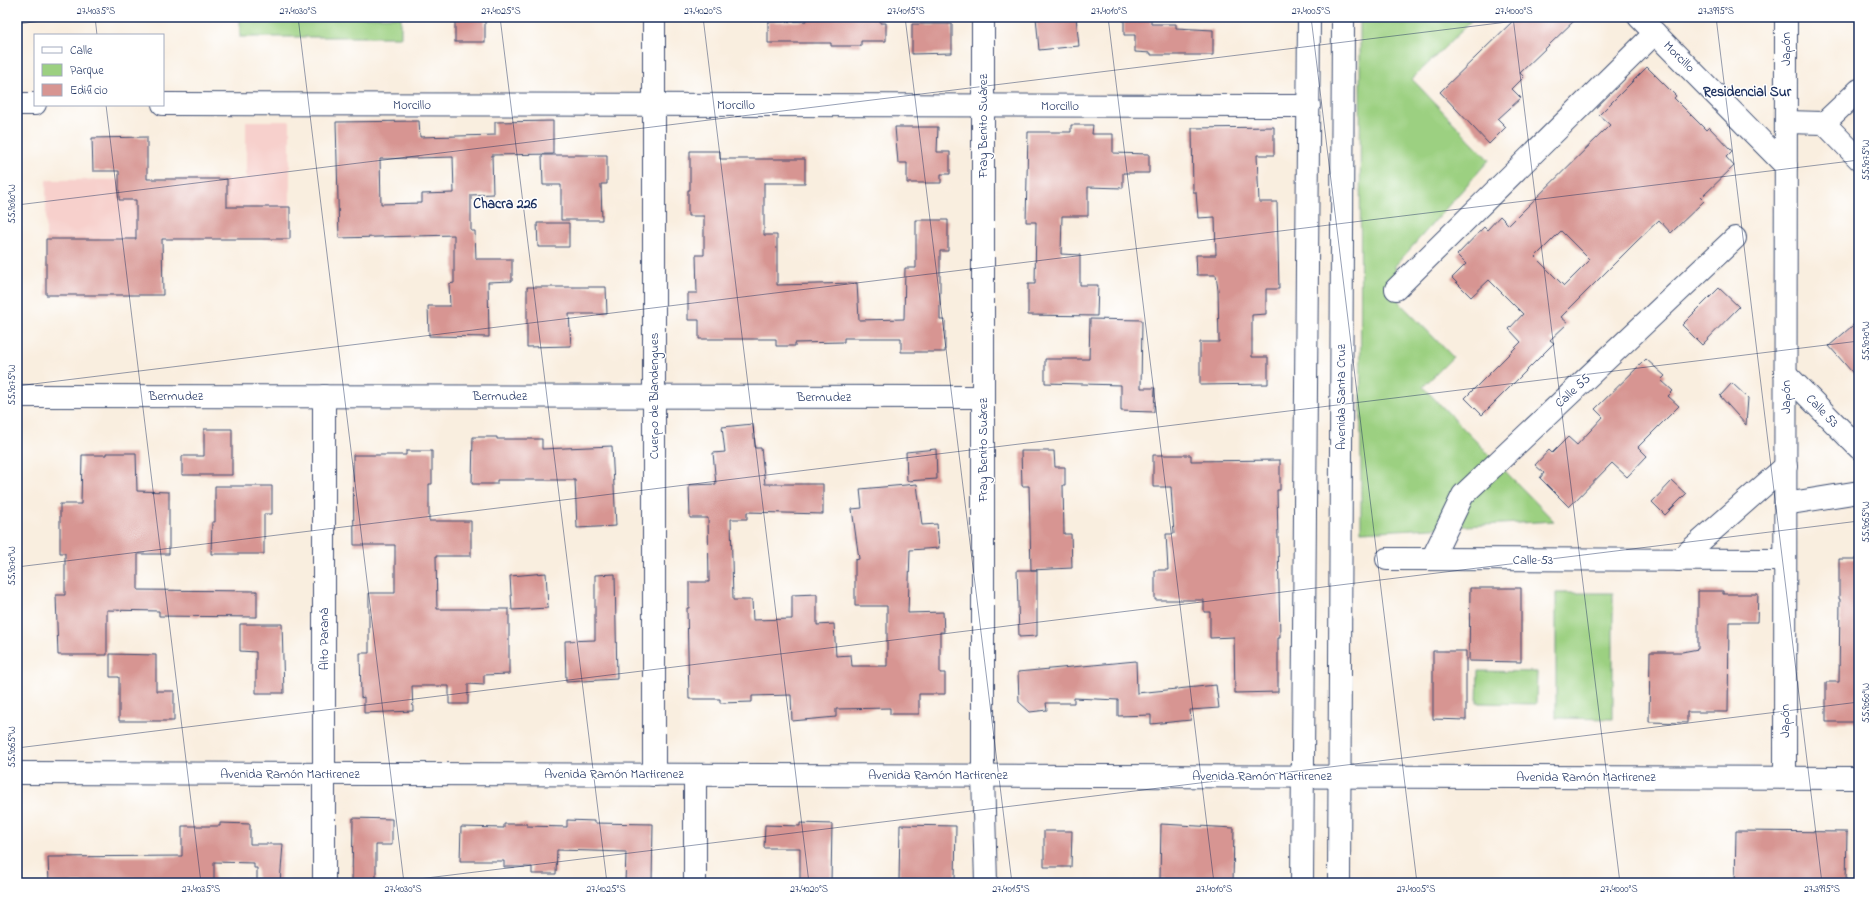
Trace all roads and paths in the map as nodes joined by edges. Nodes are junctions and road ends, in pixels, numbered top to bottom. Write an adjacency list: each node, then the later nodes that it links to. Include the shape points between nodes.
1 (654, 17): 12 (street, Cuerpo de Blandengues)
2 (983, 17): 13 (street, Fray Benito Suárez)
3 (1309, 17): 14 (street)
4 (1343, 17): 40 (street, Avenida Santa Cruz)
5 (1639, 17): 7 (street, Morcillo)
6 (1786, 17): 15 (street, Japón)
7 (1655, 33): 18 (street, Morcillo); 20 (street)
8 (1859, 90): 16 (street)
9 (17, 104): 10 (street)
10 (34, 104)
11 (164, 104): 12 (street, Morcillo)
12 (654, 105): 13 (street, Morcillo); 24 (street, Cuerpo de Blandengues)
13 (983, 106): 14 (street, Morcillo); 25 (street, Fray Benito Suárez)
14 (1309, 106): 39 (street)
15 (1786, 122): 16 (street); 18 (street, Japón)
16 (1824, 123): 17 (street)
17 (1859, 159)
18 (1786, 166): 21 (street, Japón)
19 (1734, 238): 31 (street, Calle 55, via 1463,495)
20 (1396, 289)
21 (1786, 373): 26 (street, Calle 53); 27 (street, Japón)
22 (17, 396): 23 (street, Bermudez)
23 (324, 396): 24 (street, Bermudez); 35 (street, Alto Paraná)
24 (654, 396): 25 (street, Bermudez); 36 (street, Cuerpo de Blandengues)
25 (983, 397): 38 (street, Fray Benito Suárez)
26 (1859, 448)
27 (1786, 466): 29 (street, Japón); 32 (street)
28 (1859, 492): 29 (street)
29 (1785, 504): 33 (street, Japón)
30 (1387, 559): 31 (street, Calle 53)
31 (1432, 559): 32 (street, Calle 53)
32 (1679, 560): 33 (street, Calle 53)
33 (1785, 560): 41 (street, Japón)
34 (17, 773): 35 (street, Avenida Ramón Martirenez)
35 (324, 774): 36 (street, Avenida Ramón Martirenez); 43 (street, Alto Paraná)
36 (654, 775): 37 (street, Avenida Ramón Martirenez)
37 (695, 775): 38 (street, Avenida Ramón Martirenez); 44 (street)
38 (983, 775): 39 (street, Avenida Ramón Martirenez); 45 (street, Fray Benito Suárez)
39 (1303, 776): 40 (street, Avenida Ramón Martirenez); 46 (street)
40 (1340, 776): 41 (street, Avenida Ramón Martirenez); 47 (street, Avenida Santa Cruz)
41 (1785, 778): 42 (street, Avenida Ramón Martirenez)
42 (1859, 778)
43 (324, 883)
44 (695, 883)
45 (986, 883)
46 (1302, 883)
47 (1339, 883)

